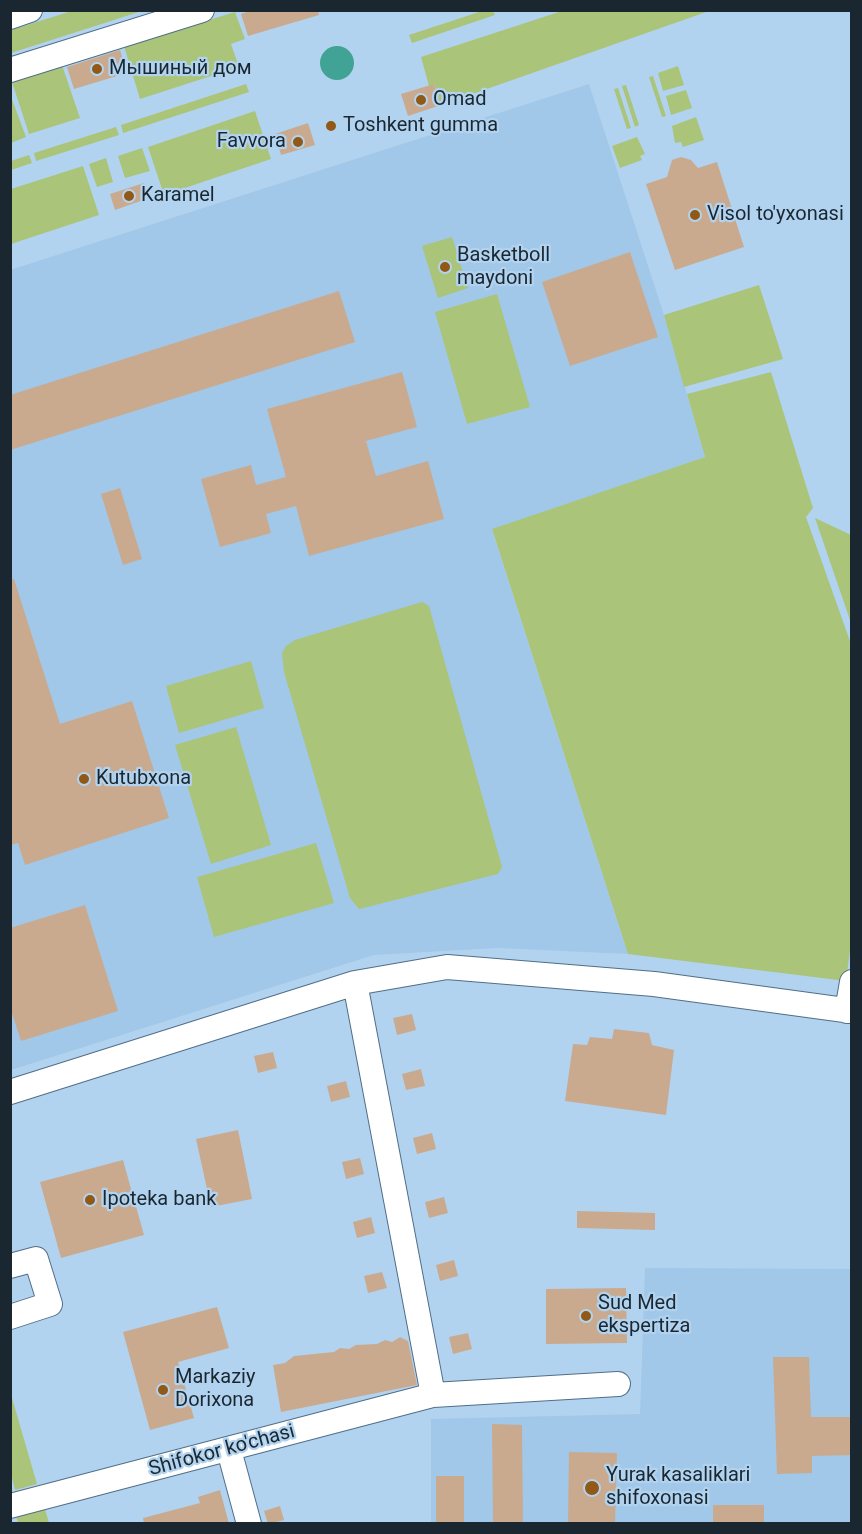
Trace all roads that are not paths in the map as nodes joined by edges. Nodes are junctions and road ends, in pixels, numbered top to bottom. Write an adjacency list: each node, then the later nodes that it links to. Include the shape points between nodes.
1 (30, 10): 3 (street)
2 (202, 10): 4 (street)
3 (10, 17)
4 (10, 70)
5 (852, 982): 7 (street)
6 (355, 983): 7 (street, via 447,968 654,984); 8 (street); 12 (street)
7 (849, 1011)
8 (10, 1092)
9 (10, 1266): 10 (street, via 36,1259 50,1304)
10 (12, 1310)
11 (618, 1384): 12 (street, Shifokor ko'chasi)
12 (433, 1395): 13 (street, Shifokor ko'chasi)
13 (230, 1450): 14 (street, Shifokor ko'chasi); 15 (street)
14 (10, 1506)
15 (249, 1524)

